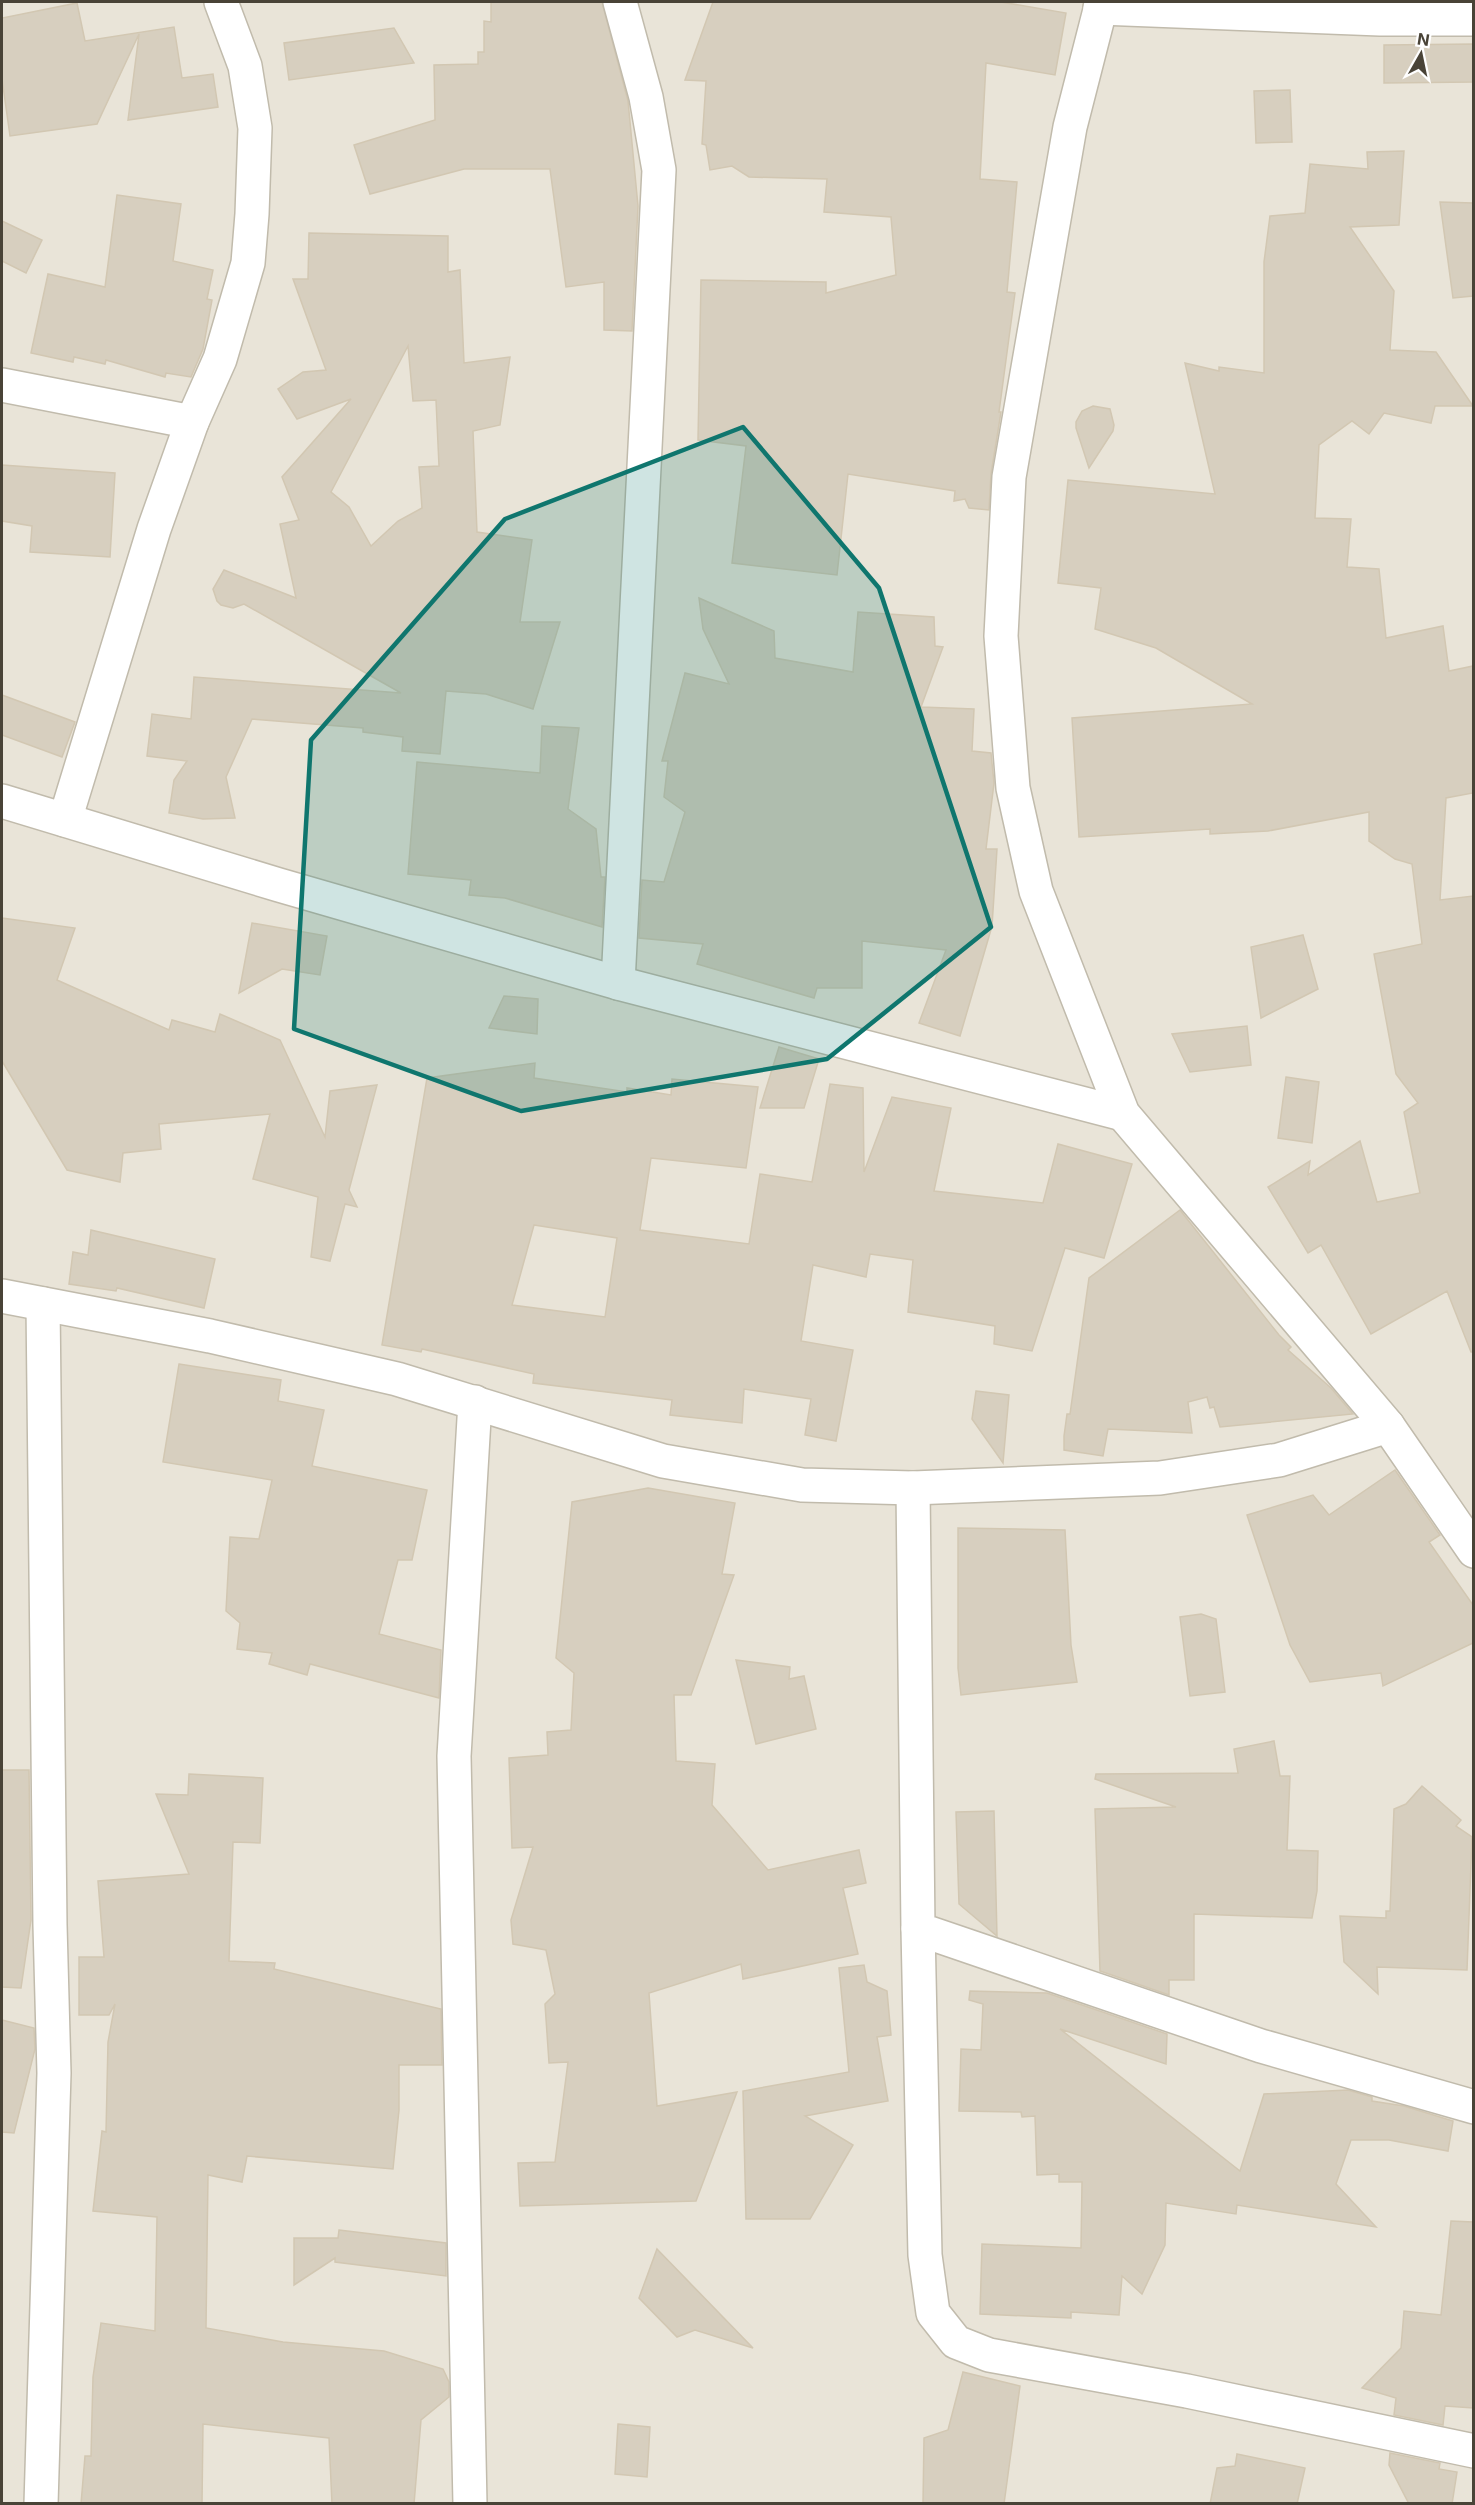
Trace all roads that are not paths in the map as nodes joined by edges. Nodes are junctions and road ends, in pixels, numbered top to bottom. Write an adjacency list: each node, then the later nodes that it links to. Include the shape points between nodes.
1 (221, 2): 6 (street, via 245,66 255,128 252,214 245,275 220,359)
2 (620, 2): 9 (street, via 646,97 659,170)
3 (1101, 5): 4 (street, via 1380,19); 10 (street, via 1070,127 1010,477 1001,636 1013,788 1036,891)
4 (1473, 19)
5 (2, 385): 6 (street)
6 (192, 422): 8 (street, via 154,529)
7 (2, 801): 8 (street)
8 (65, 820): 9 (street)
9 (618, 983): 10 (street)
10 (1123, 1114): 14 (street)
11 (2, 1296): 12 (street)
12 (43, 1304): 13 (street, via 210,1336 397,1379); 20 (street, via 54,2073)
13 (475, 1402): 15 (street, via 663,1461 802,1485); 21 (street, via 454,1756)
14 (1388, 1426): 15 (street, via 1280,1460 1160,1478); 16 (street)
15 (914, 1488): 17 (street)
16 (1473, 1551)
17 (918, 1929): 18 (street, via 1261,2046); 19 (street, via 925,2254 933,2313 956,2342 989,2355 1187,2391)
18 (1473, 2107)
19 (1473, 2451)
20 (41, 2504)
21 (470, 2504)

